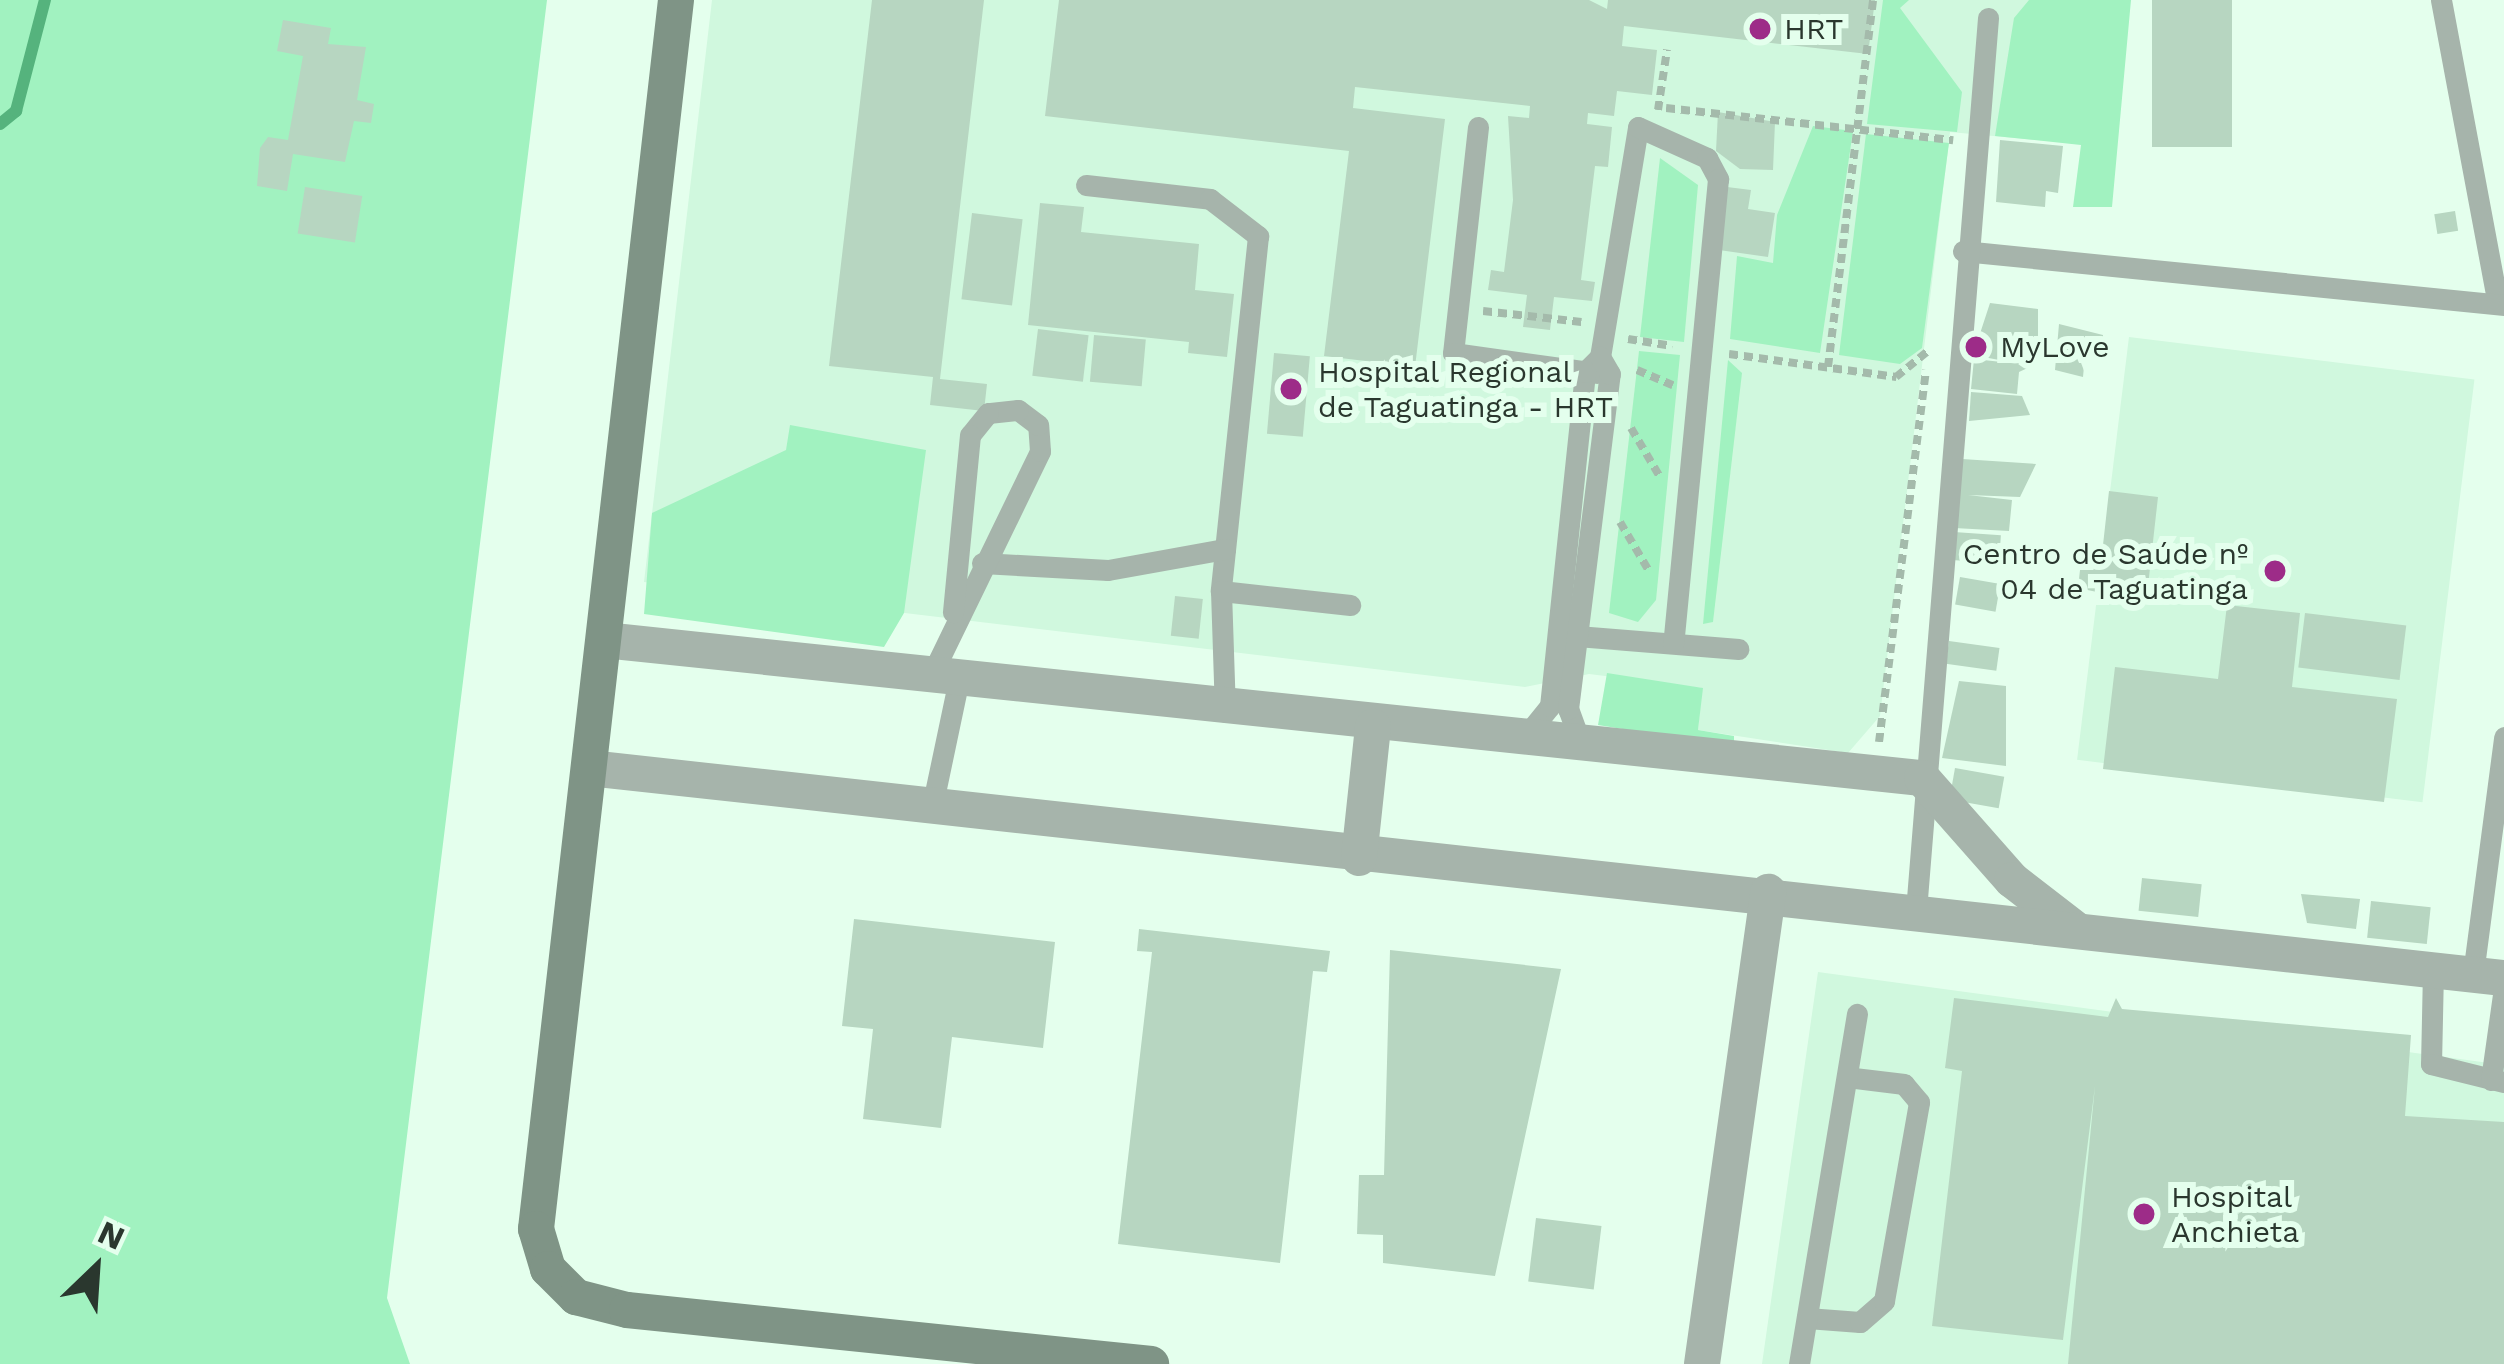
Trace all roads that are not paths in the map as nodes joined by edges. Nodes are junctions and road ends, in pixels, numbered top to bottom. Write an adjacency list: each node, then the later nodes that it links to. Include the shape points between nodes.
1 (676, 0): 15 (street)
2 (2440, 0): 7 (lane)
3 (1988, 18): 6 (lane)
4 (1478, 127): 8 (lane, via 1453,353)
5 (1086, 185): 9 (lane, via 1210,199 1258,236)
6 (1963, 251): 7 (lane); 25 (lane)
7 (2501, 305)
8 (1610, 371): 14 (lane); 16 (lane, via 1604,328 1637,127 1706,158 1718,179); 22 (lane, via 1550,706)
9 (1226, 549): 10 (lane, via 1108,570); 11 (lane)
10 (982, 562): 13 (lane); 13 (lane, via 1040,452 1038,425 1018,410 988,413 970,434)
11 (1221, 591): 12 (lane); 19 (lane)
12 (1350, 605)
13 (953, 612): 18 (lane)
14 (1577, 636): 16 (lane); 23 (lane, via 1569,726)
15 (604, 640): 18 (street); 24 (street)
16 (1672, 644): 17 (lane)
17 (1738, 650)
18 (943, 683): 19 (street); 26 (lane)
19 (1225, 712): 20 (street)
20 (1373, 727): 22 (street); 27 (street)
21 (2504, 737): 32 (lane)
22 (1518, 741): 23 (street)
23 (1584, 747): 25 (street)
24 (590, 768): 26 (street); 37 (street, via 536,1229 548,1269 576,1297 627,1310)
25 (1922, 778): 29 (lane); 30 (street, via 2012,880)
26 (932, 807): 27 (street)
27 (1359, 858): 28 (street)
28 (1768, 892): 29 (street); 38 (street)
29 (1916, 911): 30 (street)
30 (2080, 933): 31 (street)
31 (2433, 970): 32 (street); 35 (lane, via 2431,1064)
32 (2494, 980): 35 (lane)
33 (1857, 1014): 34 (lane)
34 (1847, 1077): 36 (lane); 36 (lane, via 1904,1084 1918,1102 1884,1301 1860,1322)
35 (2498, 1081)
36 (1807, 1318): 39 (lane)
37 (1151, 1364)
38 (1702, 1364)
39 (1799, 1364)

